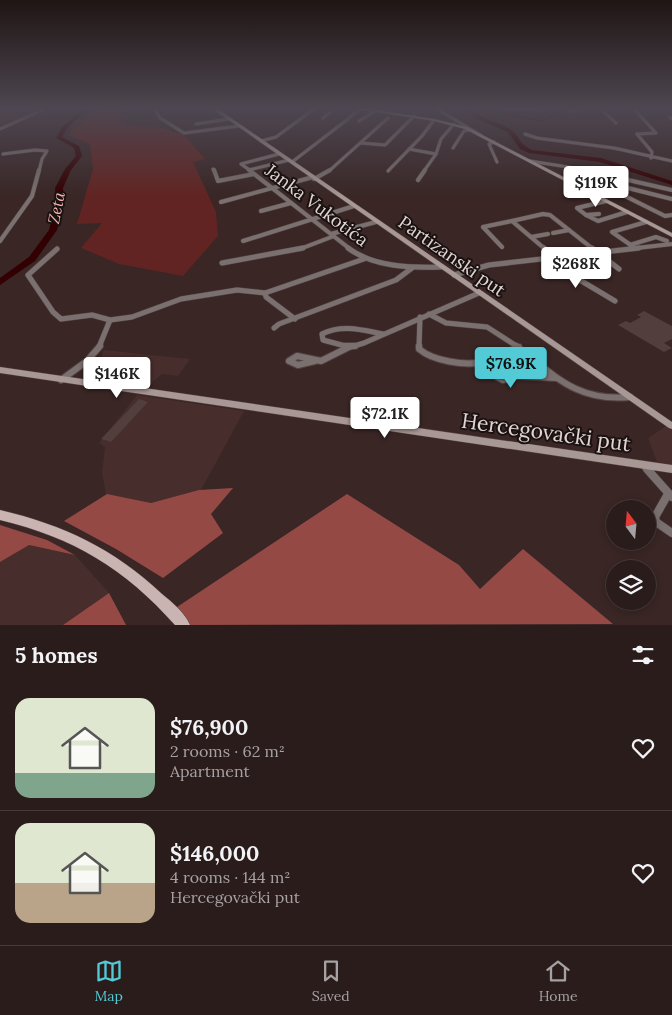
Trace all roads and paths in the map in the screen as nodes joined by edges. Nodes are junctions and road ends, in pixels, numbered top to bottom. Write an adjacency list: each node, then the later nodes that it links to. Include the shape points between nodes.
1 (257, 138): 12 (street, Partizanski put)
2 (272, 138): 12 (street)
3 (321, 138): 21 (street)
4 (366, 138): 14 (street)
5 (391, 138): 14 (street, via 384,145)
6 (418, 138): 16 (street)
7 (443, 138): 19 (street)
8 (459, 138): 15 (street)
9 (486, 138): 13 (street)
10 (538, 138): 20 (street, via 614,148)
11 (640, 138): 20 (street, via 652,152)
12 (261, 141): 18 (street, Partizanski put)
13 (494, 142): 22 (street); 24 (street, via 488,144)
14 (361, 143): 29 (street, via 326,174)
15 (452, 148)
16 (408, 150): 19 (street); 27 (street)
17 (1, 154): 53 (street, via 38,149 47,151 32,196)
18 (280, 154): 21 (street, Partizanski put); 26 (street, Janka Vukotića, via 241,163)
19 (436, 154): 30 (street)
20 (651, 158): 23 (street)
21 (290, 161): 26 (street); 29 (street, Partizanski put)
22 (530, 161): 33 (street, via 602,173); 38 (street)
23 (672, 161)
24 (497, 162)
25 (212, 169): 28 (street, via 218,181)
26 (249, 170): 28 (street, Janka Vukotića)
27 (388, 171)
28 (254, 174): 32 (street, Janka Vukotića)
29 (314, 178): 32 (street); 39 (street, Partizanski put)
30 (418, 180)
31 (624, 187): 35 (street)
32 (272, 188): 36 (street); 37 (street, Janka Vukotića)
33 (672, 190)
34 (618, 193): 44 (street)
35 (672, 199)
36 (221, 202)
37 (291, 202): 40 (street); 45 (street, Janka Vukotića)
38 (606, 202): 41 (street); 43 (street, via 577,208)
39 (354, 206): 45 (street); 47 (street, Partizanski put)
40 (261, 211)
41 (627, 212): 43 (street, via 598,221); 48 (street)
42 (600, 214): 43 (street)
43 (586, 215)
44 (670, 216)
45 (312, 219): 50 (street, Janka Vukotića); 54 (street)
46 (512, 221): 49 (street, via 547,214); 52 (street); 58 (street, via 483,227)
47 (376, 222): 50 (street); 66 (street, Partizanski put)
48 (646, 222): 51 (street); 57 (street, via 612,232)
49 (568, 230): 52 (street); 61 (street)
50 (333, 235): 64 (street, Janka Vukotića); 65 (street, via 298,250)
51 (672, 235)
52 (531, 237): 62 (street)
53 (0, 241)
54 (243, 241)
55 (666, 241): 57 (street, via 656,237)
56 (672, 244): 59 (street)
57 (630, 245): 59 (street)
58 (502, 247)
59 (636, 248): 61 (street)
60 (57, 249): 77 (street, via 28,275 54,312 61,319 90,314)
61 (597, 252): 62 (street); 68 (street)
62 (556, 257): 63 (street); 69 (street)
63 (543, 258): 69 (street); 70 (street, via 489,265)
64 (365, 259): 67 (street, Janka Vukotića); 71 (street)
65 (222, 263)
66 (441, 267): 67 (street, Janka Vukotića); 70 (street, Partizanski put)
67 (412, 268): 76 (street, via 396,280)
68 (619, 269)
69 (568, 273): 73 (street)
70 (454, 275): 72 (street, Partizanski put)
71 (265, 293): 76 (street); 77 (street, via 237,290 181,299 132,317)
72 (479, 293): 74 (street); 87 (street, Partizanski put)
73 (615, 301)
74 (429, 314): 75 (street); 81 (street, via 445,323 493,329)
75 (420, 317): 79 (street); 83 (street, via 419,349 423,354)
76 (295, 318): 78 (street)
77 (110, 320): 86 (street, via 98,352)
78 (274, 328)
79 (383, 334): 80 (street); 80 (street, via 346,328 322,334 323,340)
80 (350, 347): 82 (street, via 328,359)
81 (519, 347): 83 (street); 85 (street)
82 (315, 361)
83 (482, 362): 85 (street, via 503,380 517,376)
84 (0, 370): 86 (street, Hercegovački put)
85 (556, 378): 87 (street, via 592,396)
86 (61, 380): 89 (street, Hercegovački put)
87 (630, 397): 88 (street, Partizanski put)
88 (672, 426)
89 (644, 465): 90 (street, Hercegovački put); 91 (street)
90 (672, 470)
91 (670, 496): 93 (street, via 655,517 656,522)
92 (0, 515): 94 (main road, via 56,531 102,554 143,584)
93 (672, 533)
94 (184, 625)

